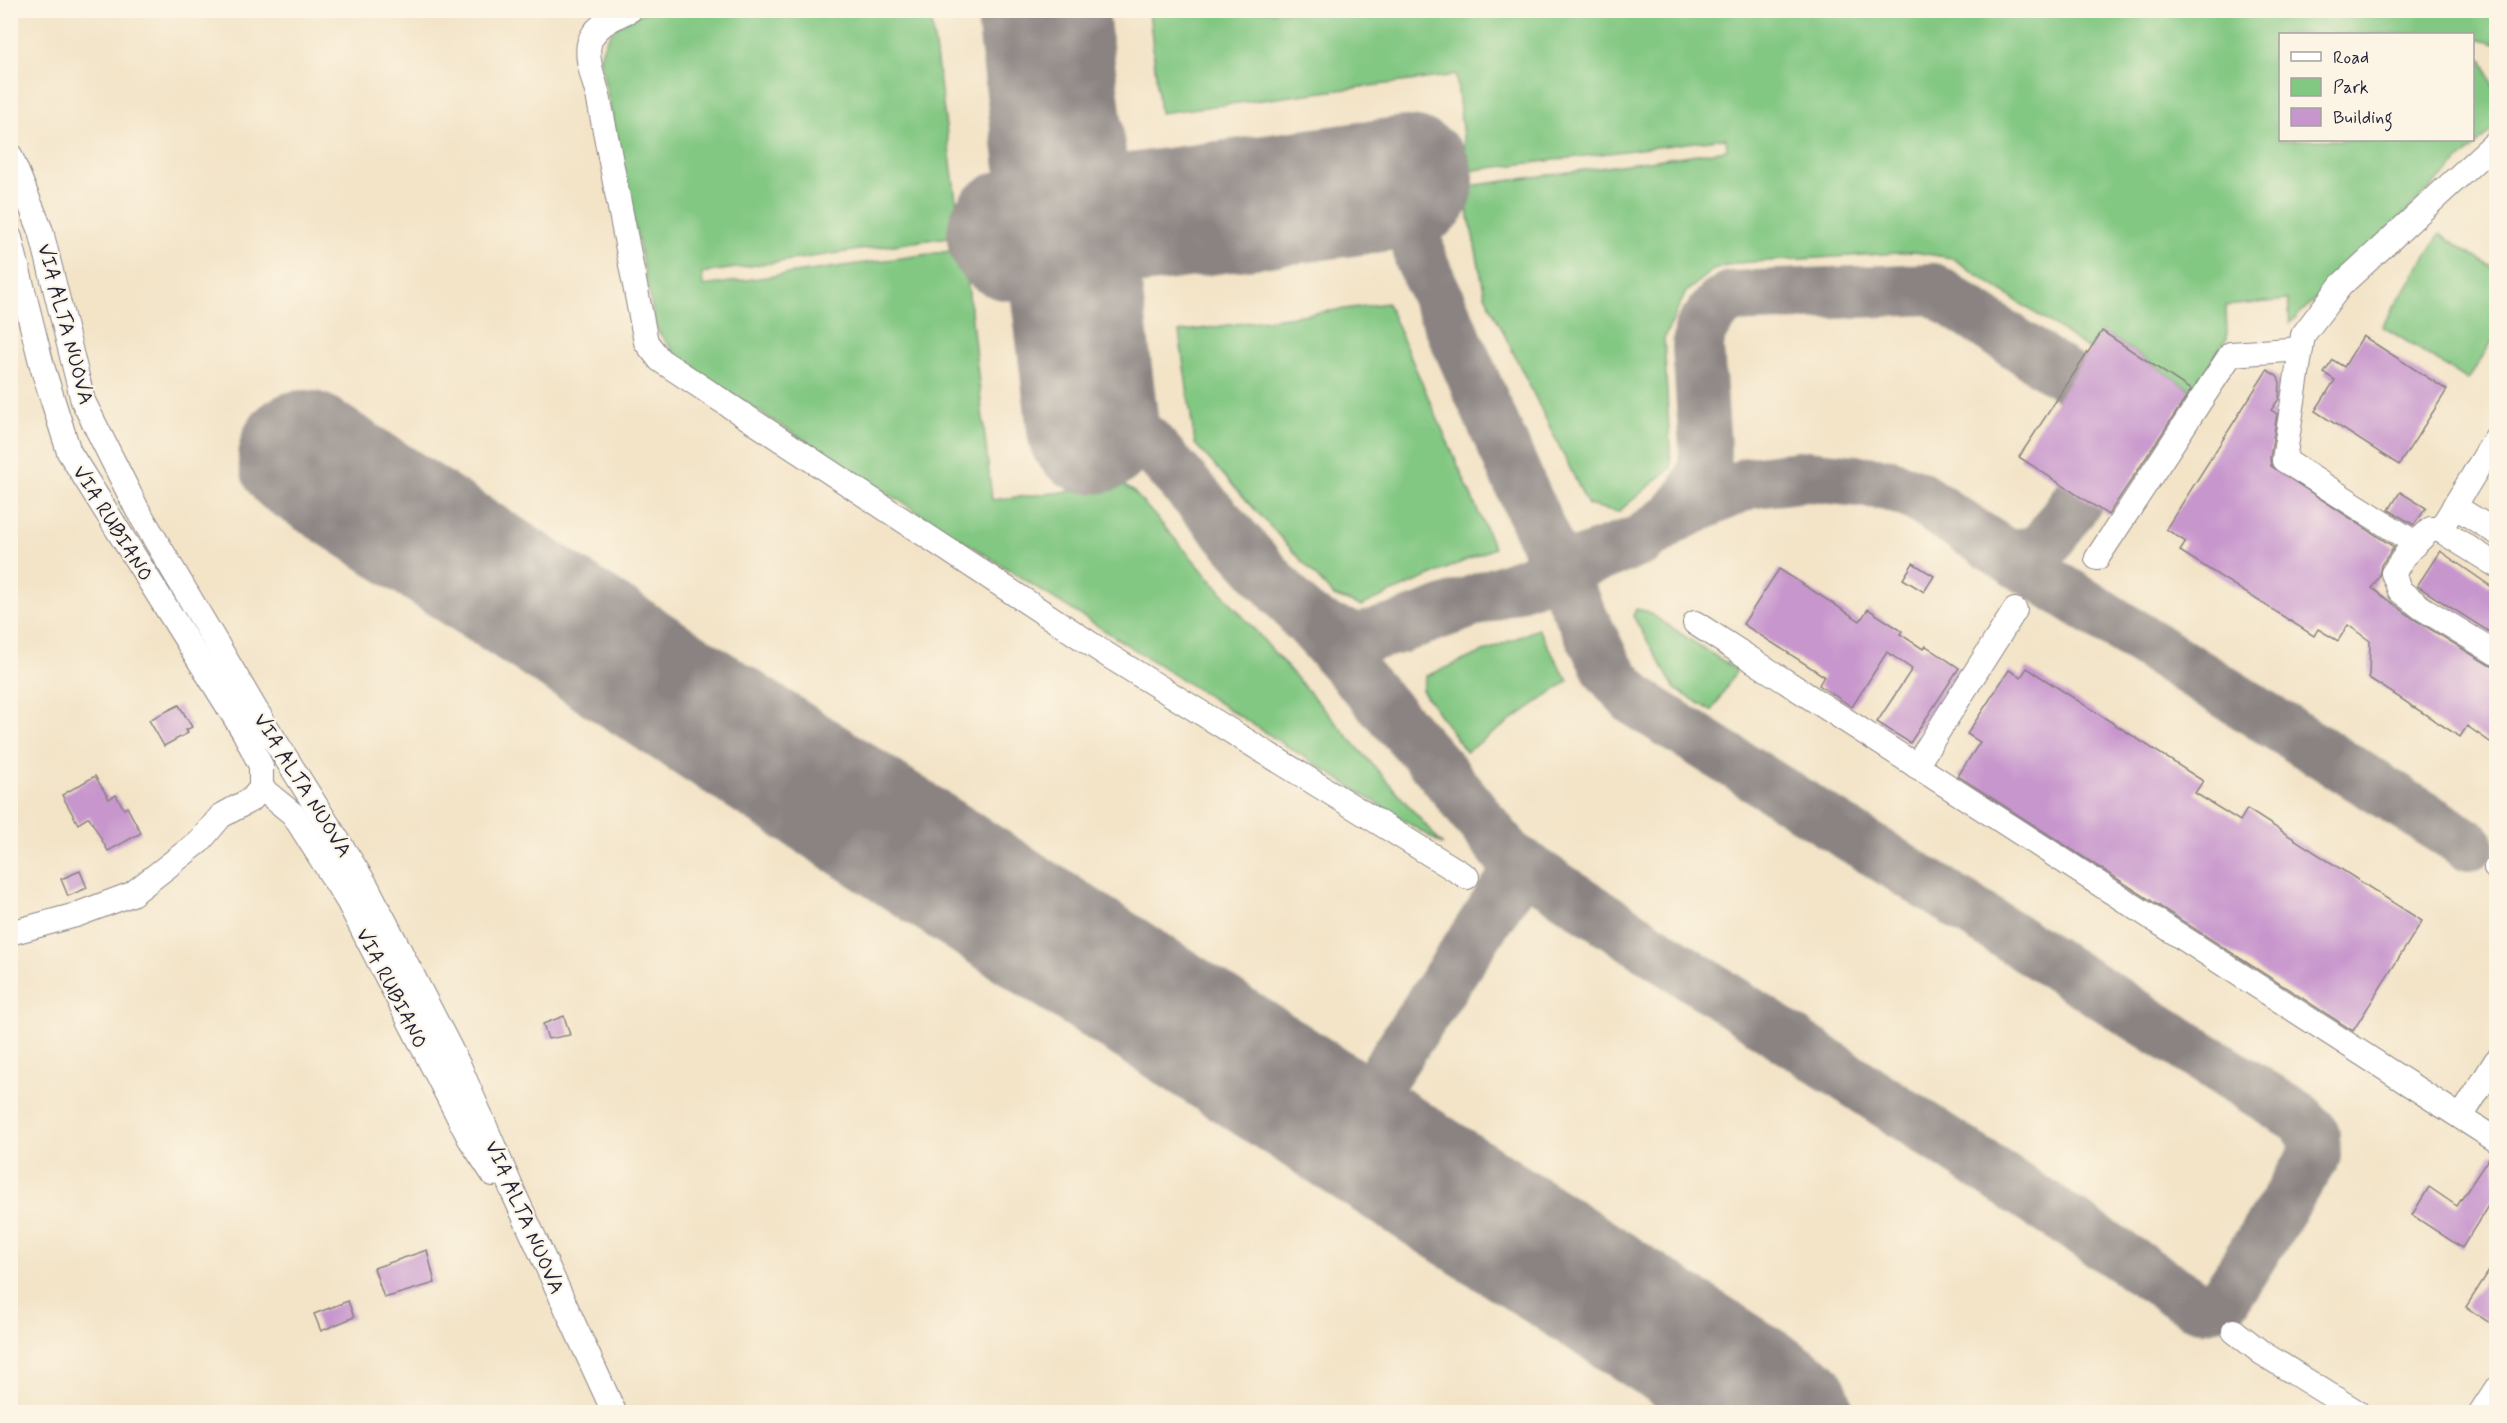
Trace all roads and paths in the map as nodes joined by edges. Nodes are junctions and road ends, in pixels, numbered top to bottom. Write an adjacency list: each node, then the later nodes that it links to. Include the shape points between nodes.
1 (630, 10): 18 (street, via 608,20 586,47 646,342 660,360 1109,656)
2 (2496, 142): 5 (street, via 2341,285 2303,335)
3 (10, 155): 23 (street, VIA ALTA NUOVA, via 41,231 83,401 143,519 257,712 368,887 460,1068)
4 (10, 238): 17 (street, VIA RUBIANO, via 42,366 69,452 244,732 261,766)
5 (2301, 349): 10 (street, via 2284,460); 11 (street, via 2231,354)
6 (2496, 438): 7 (street)
7 (2454, 506): 8 (street); 9 (street)
8 (2440, 530): 10 (street, via 2431,529); 12 (street)
9 (2496, 532)
10 (2415, 543): 15 (street, via 2393,573 2400,591)
11 (2097, 558)
12 (2496, 565)
13 (2014, 610): 16 (street)
14 (1695, 623): 16 (street)
15 (2496, 654)
16 (1916, 765): 21 (street)
17 (261, 788): 19 (street, via 252,799 221,816 200,841 132,894); 23 (street, VIA RUBIANO, via 293,814 348,901 470,1139 496,1178)
18 (1467, 877)
19 (10, 933)
20 (2496, 1061): 21 (street)
21 (2461, 1117): 22 (street)
22 (2496, 1140)
23 (514, 1194): 26 (street, VIA ALTA NUOVA)
24 (2234, 1331): 27 (street)
25 (2496, 1389): 28 (street)
26 (614, 1413)
27 (2357, 1413)
28 (2481, 1413)

